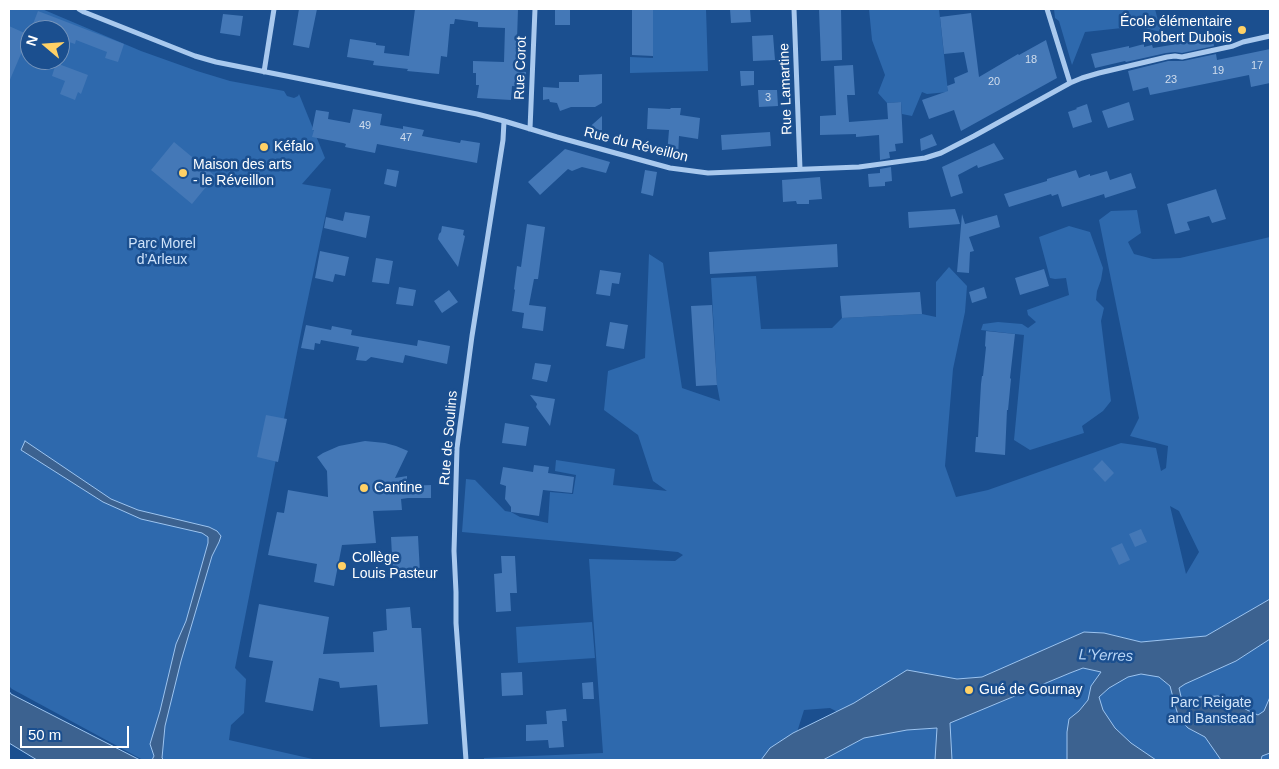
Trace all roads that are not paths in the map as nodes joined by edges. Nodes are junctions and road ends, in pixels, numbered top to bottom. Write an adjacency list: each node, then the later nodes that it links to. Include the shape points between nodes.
1 (79, 9): 7 (street, Rue du Réveillon, via 195,56)
2 (274, 9): 7 (street)
3 (535, 9): 10 (street, Rue Corot)
4 (794, 9): 11 (street, Rue Lamartine)
5 (1047, 9): 8 (street)
6 (1270, 36): 8 (street, Rue du Réveillon, via 1182,57 1157,59)
7 (264, 72): 9 (street, Rue du Réveillon)
8 (1070, 83): 11 (street, Rue du Réveillon, via 941,153 859,167)
9 (504, 121): 10 (street, Rue du Réveillon); 12 (street, Rue de Soulins, via 457,448 456,623)
10 (530, 129): 11 (street, Rue du Réveillon, via 670,168 708,174)
11 (800, 169)
12 (466, 760)

